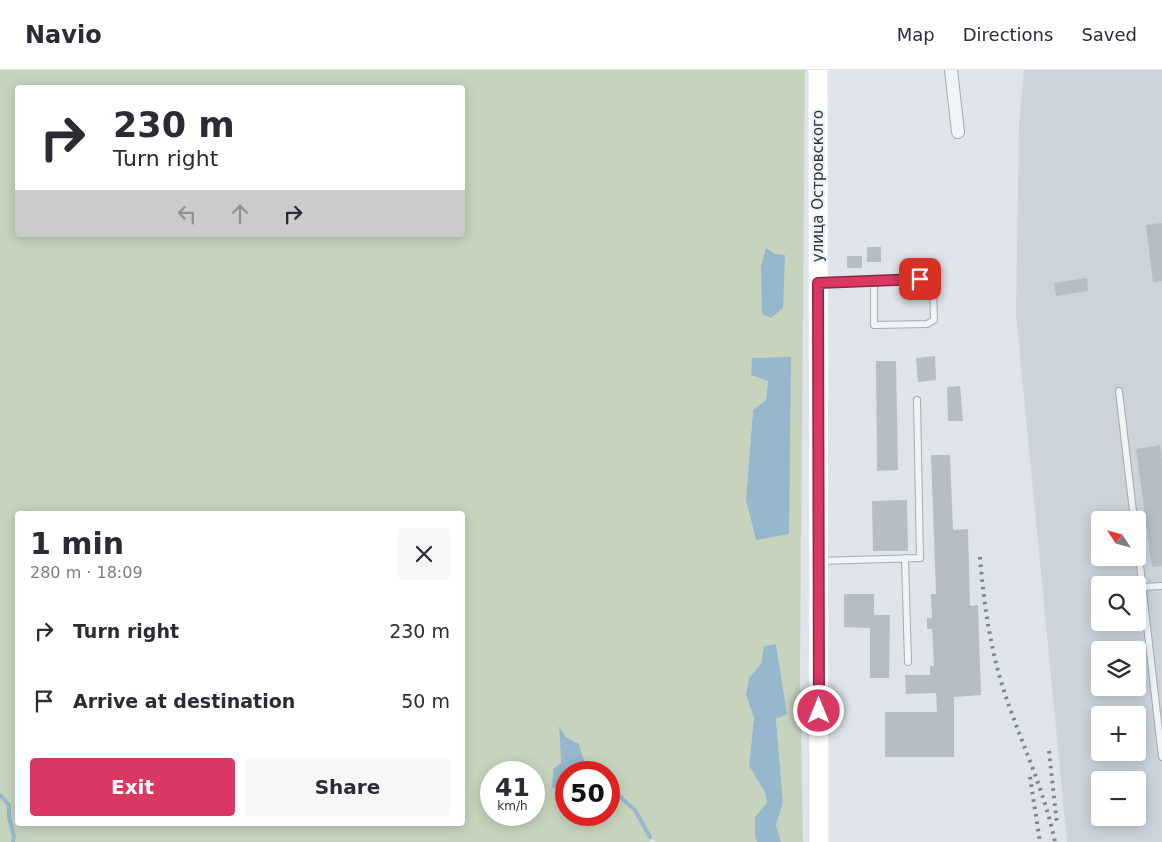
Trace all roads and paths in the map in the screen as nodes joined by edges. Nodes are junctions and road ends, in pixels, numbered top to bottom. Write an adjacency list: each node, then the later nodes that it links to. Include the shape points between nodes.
1 (818, 70): 5 (main road, улица Островского)
2 (951, 70): 3 (street)
3 (958, 132)
4 (874, 281): 4 (lane, via 874,325 927,324 934,320 933,288 926,281); 5 (lane)
5 (818, 283): 10 (main road, улица Островского)
6 (1119, 391): 8 (lane)
7 (916, 400): 9 (lane, via 920,558)
8 (1133, 511)
9 (904, 558): 10 (lane); 14 (lane)
10 (819, 561): 16 (main road, улица Островского)
11 (1162, 586): 12 (lane)
12 (1146, 587)
13 (1146, 621): 15 (lane)
14 (908, 662)
15 (1162, 757)
16 (819, 842)

